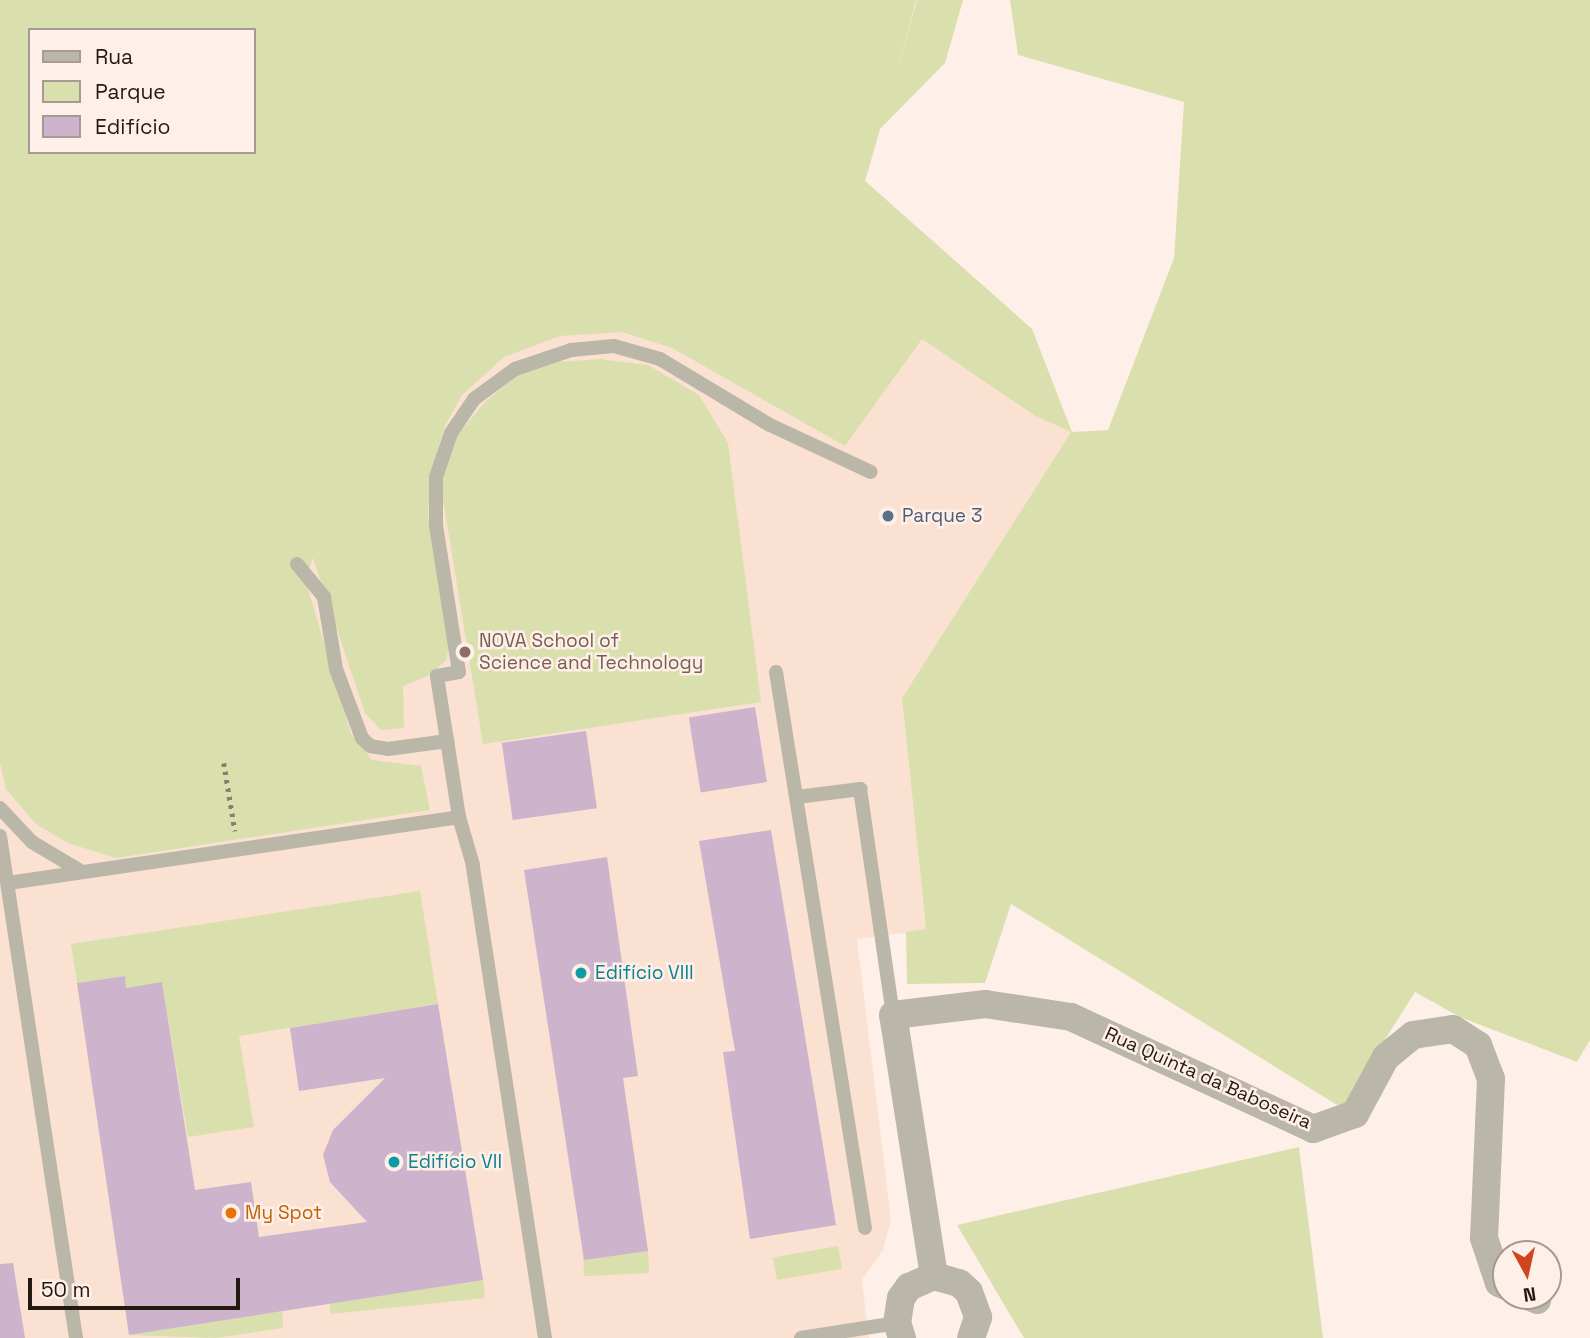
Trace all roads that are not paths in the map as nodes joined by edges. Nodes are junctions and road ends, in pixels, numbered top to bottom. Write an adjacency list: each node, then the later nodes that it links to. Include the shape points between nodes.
1 (871, 472): 4 (lane, via 770,425 660,359 614,346 571,350 515,369 474,399 451,433 436,477 436,525 459,672 437,676)
2 (297, 564): 4 (lane, via 324,597 336,669 362,738 370,746 387,749)
3 (776, 672): 5 (lane)
4 (447, 741): 7 (lane)
5 (797, 797): 11 (lane, via 860,789); 12 (lane)
6 (0, 808): 9 (lane, via 32,842)
7 (459, 817): 9 (lane); 17 (lane, via 473,865)
8 (0, 836): 10 (lane)
9 (82, 872): 10 (lane)
10 (8, 883): 16 (lane)
11 (893, 1015): 13 (street, Rua Quinta da Baboseira, via 985,1004 1071,1017 1313,1129 1355,1114 1386,1057 1413,1035 1453,1029 1478,1045 1491,1079 1483,1238); 14 (street)
12 (865, 1228)
13 (1492, 1263)
14 (934, 1276): 15 (street, via 909,1287 897,1310); 19 (street, via 959,1283 969,1292 978,1317)
15 (899, 1331): 18 (lane)
16 (76, 1338)
17 (545, 1338)
18 (801, 1338)
19 (971, 1338)

